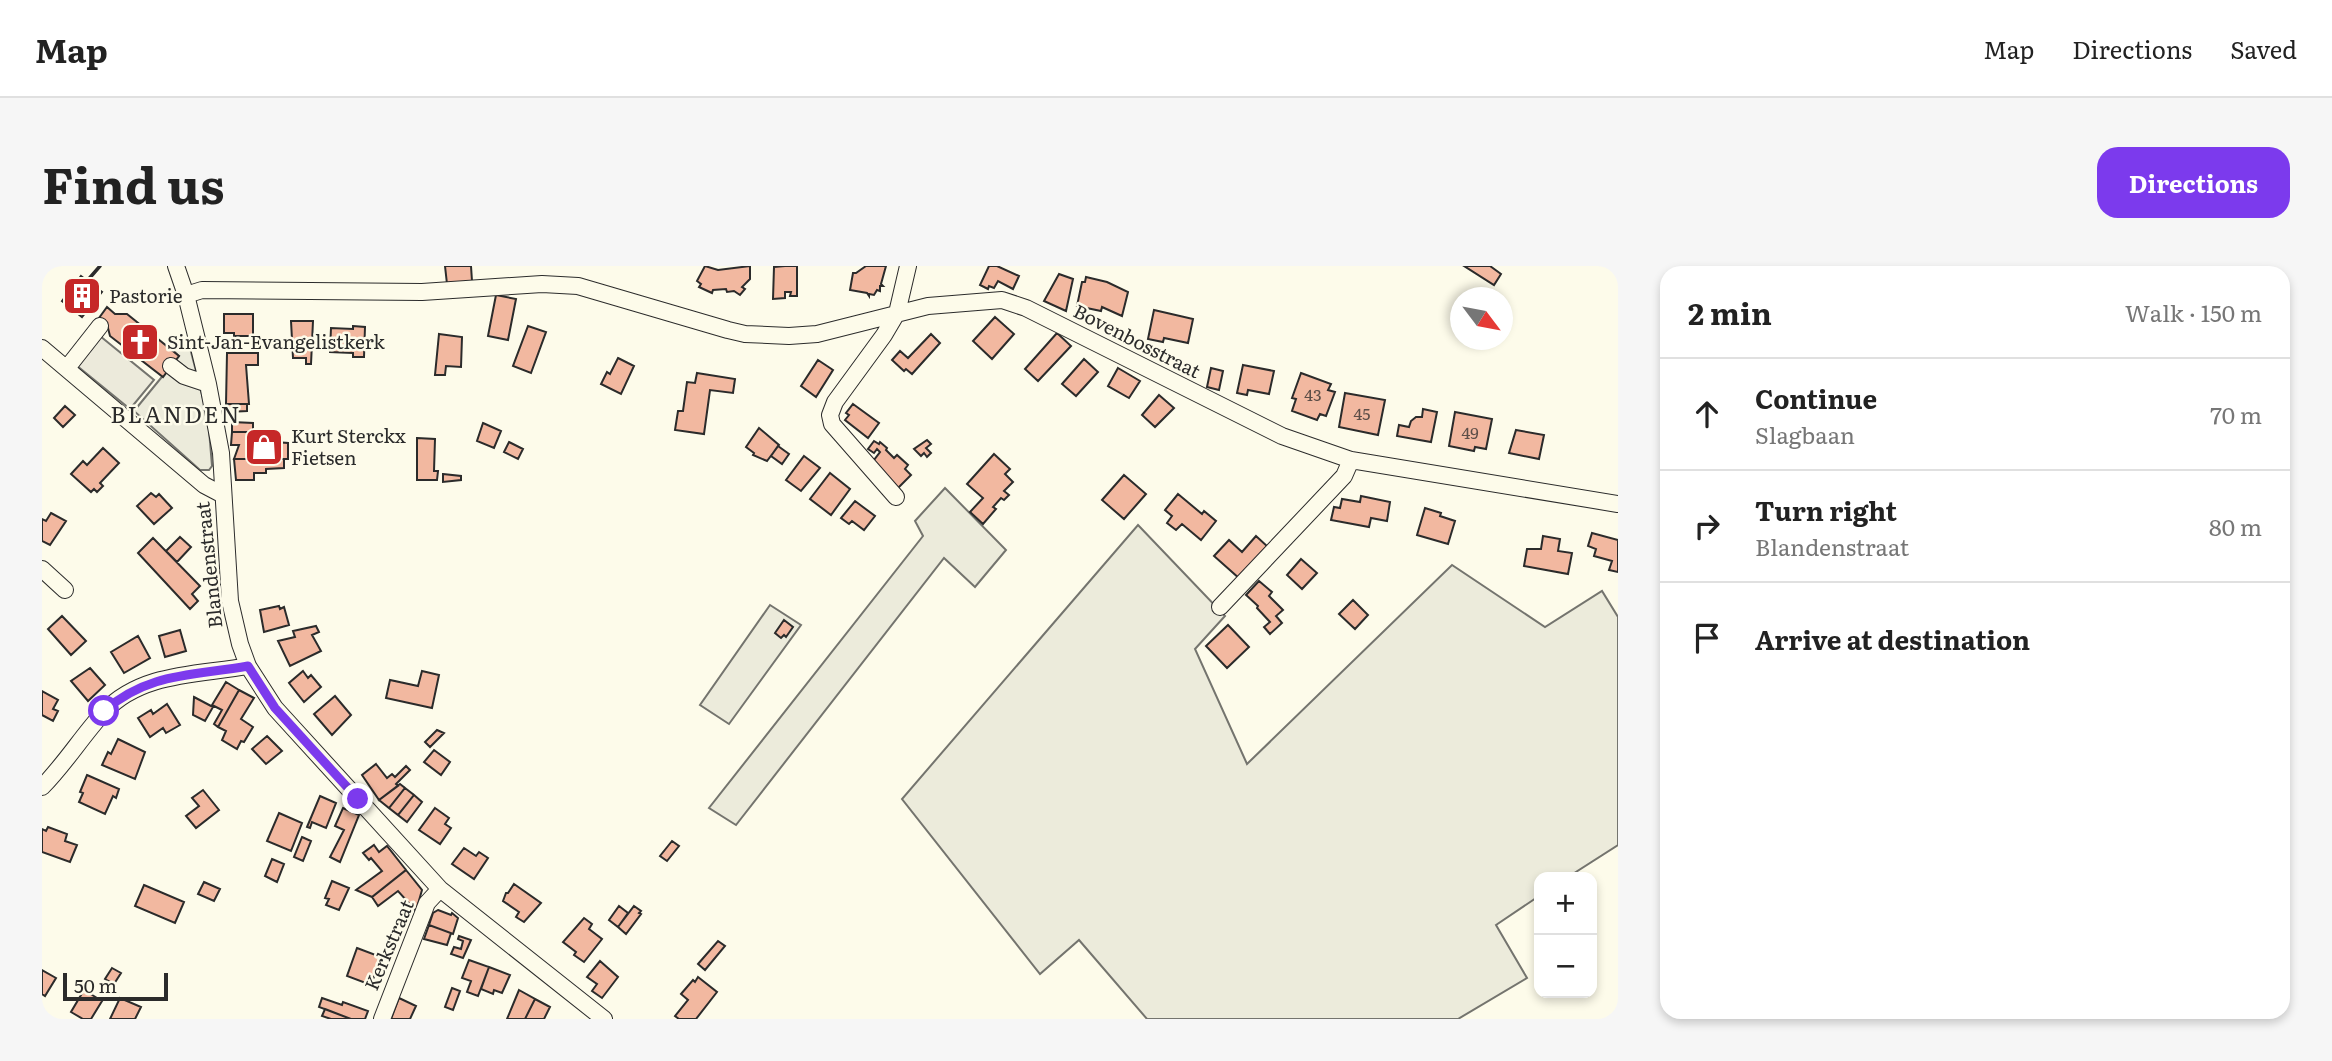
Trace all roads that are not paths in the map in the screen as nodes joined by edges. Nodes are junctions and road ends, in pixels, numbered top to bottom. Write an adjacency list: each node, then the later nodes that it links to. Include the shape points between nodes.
1 (176, 266): 3 (street, Blandenstraat)
2 (908, 266): 4 (street)
3 (186, 295): 4 (street, Bovenbosstraat, via 201,290 422,292 578,286 729,330 789,336 817,334); 9 (street, Blandenstraat)
4 (897, 313): 10 (street, Bovenbosstraat, via 1002,300 1282,436); 12 (street, via 830,415 832,424)
5 (100, 326): 8 (street)
6 (42, 348): 8 (street)
7 (171, 366): 9 (street)
8 (67, 368): 11 (street, via 204,485)
9 (208, 384): 11 (street, Blandenstraat)
10 (1351, 460): 13 (street, Bovenbosstraat); 16 (street, via 1345,476)
11 (223, 495): 17 (street, Blandenstraat, via 230,601)
12 (896, 497)
13 (1618, 505)
14 (42, 569): 15 (street)
15 (65, 590)
16 (1220, 607)
17 (248, 666): 18 (street, via 163,679 122,696 104,711); 19 (street, Blandenstraat, via 275,708)
18 (42, 787)
19 (440, 889): 20 (street, Kerkstraat, via 428,903); 21 (street, Blandenstraat)
20 (382, 1019)
21 (604, 1019)

